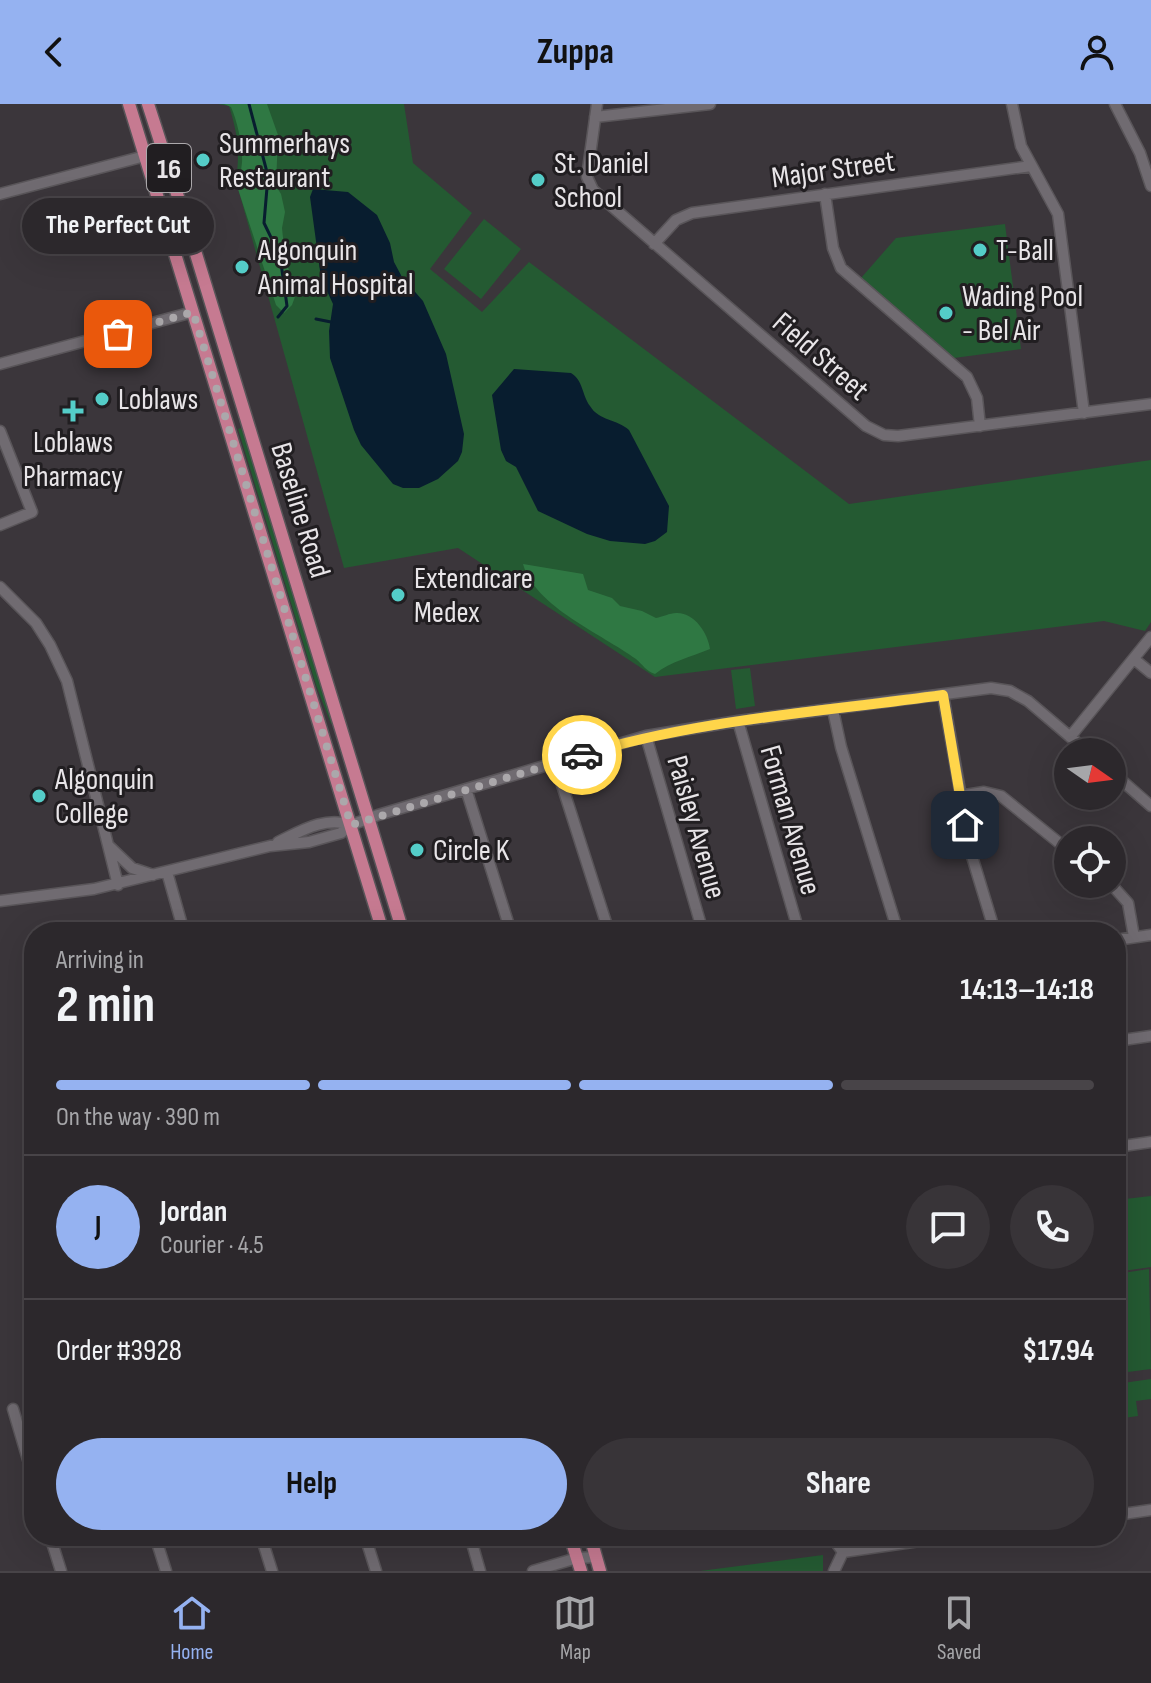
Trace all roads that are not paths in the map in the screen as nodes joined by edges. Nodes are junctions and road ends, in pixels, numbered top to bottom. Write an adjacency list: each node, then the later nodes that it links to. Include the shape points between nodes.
1 (148, 104): 15 (main road, Baseline Road / 16)
2 (597, 104): 7 (street, Field Street)
3 (710, 104): 7 (street)
4 (1012, 104): 10 (street)
5 (1115, 104): 8 (street)
6 (129, 106): 9 (main road, Baseline Road / 16)
7 (595, 117): 14 (street, Field Street, via 589,185)
8 (1146, 152): 11 (street)
9 (145, 156): 12 (street); 16 (main road, Baseline Road / 16)
10 (1031, 166): 13 (street, Major Street); 19 (street, via 1058,214)
11 (1151, 186)
12 (0, 194)
13 (825, 194): 14 (street, Major Street, via 683,215); 20 (street, via 841,268 967,377 977,398)
14 (654, 244): 20 (street, Field Street, via 866,426 898,436)
15 (211, 308): 16 (main road); 37 (main road, Baseline Road / 16)
16 (193, 312): 17 (street); 38 (main road, Baseline Road / 16)
17 (0, 364)
18 (1151, 404): 19 (street, Field Street)
19 (1084, 413): 20 (street, Field Street)
20 (980, 426)
21 (0, 431): 22 (street, via 32,512)
22 (0, 525)
23 (0, 587): 40 (street, via 36,623 67,681)
24 (1151, 637): 25 (street)
25 (1134, 659): 26 (street); 31 (street)
26 (1151, 673)
27 (943, 695): 28 (street); 31 (street, via 991,688 1010,691); 35 (street)
28 (833, 710): 29 (street); 53 (street)
29 (738, 721): 30 (street); 52 (street, Forman Avenue)
30 (646, 736): 32 (street); 51 (street, Paisley Avenue)
31 (1070, 737)
32 (555, 763): 34 (street); 50 (street)
33 (1126, 784): 36 (street)
34 (466, 789): 37 (street); 49 (street)
35 (959, 796): 39 (street, via 1001,796); 54 (street)
36 (1151, 806)
37 (369, 819): 38 (street); 48 (main road, Baseline Road / 16)
38 (351, 825): 41 (street, via 337,820 270,846); 47 (main road, Baseline Road / 16)
39 (1054, 839)
40 (109, 846): 42 (street, via 132,868); 43 (street)
41 (167, 872): 42 (street); 46 (street)
42 (155, 875): 43 (street)
43 (118, 885): 45 (street)
44 (1124, 898): 56 (street)
45 (0, 901)
46 (181, 922)
47 (380, 922)
48 (400, 922)
49 (508, 922)
50 (606, 922)
51 (700, 922)
52 (796, 922)
53 (895, 922)
54 (992, 922)
55 (1151, 935): 56 (street)
56 (1134, 937): 57 (street)
57 (1126, 938)
58 (1151, 1036): 59 (street)
59 (1126, 1040)
60 (1151, 1142): 61 (street)
61 (1126, 1146)
62 (13, 1409): 63 (street)
63 (24, 1446)
64 (1151, 1510): 65 (street)
65 (1126, 1514)
66 (53, 1546): 77 (street)
67 (158, 1546): 78 (street)
68 (264, 1546): 79 (street)
69 (368, 1546): 80 (street)
70 (473, 1546): 81 (street)
71 (593, 1546): 75 (main road)
72 (838, 1546): 74 (street)
73 (885, 1546): 74 (street)
74 (843, 1552): 84 (street)
75 (596, 1557): 76 (street); 83 (main road)
76 (579, 1565): 82 (street)
77 (61, 1571)
78 (166, 1571)
79 (272, 1571)
80 (376, 1571)
81 (480, 1571)
82 (533, 1571)
83 (600, 1571)
84 (834, 1571)

